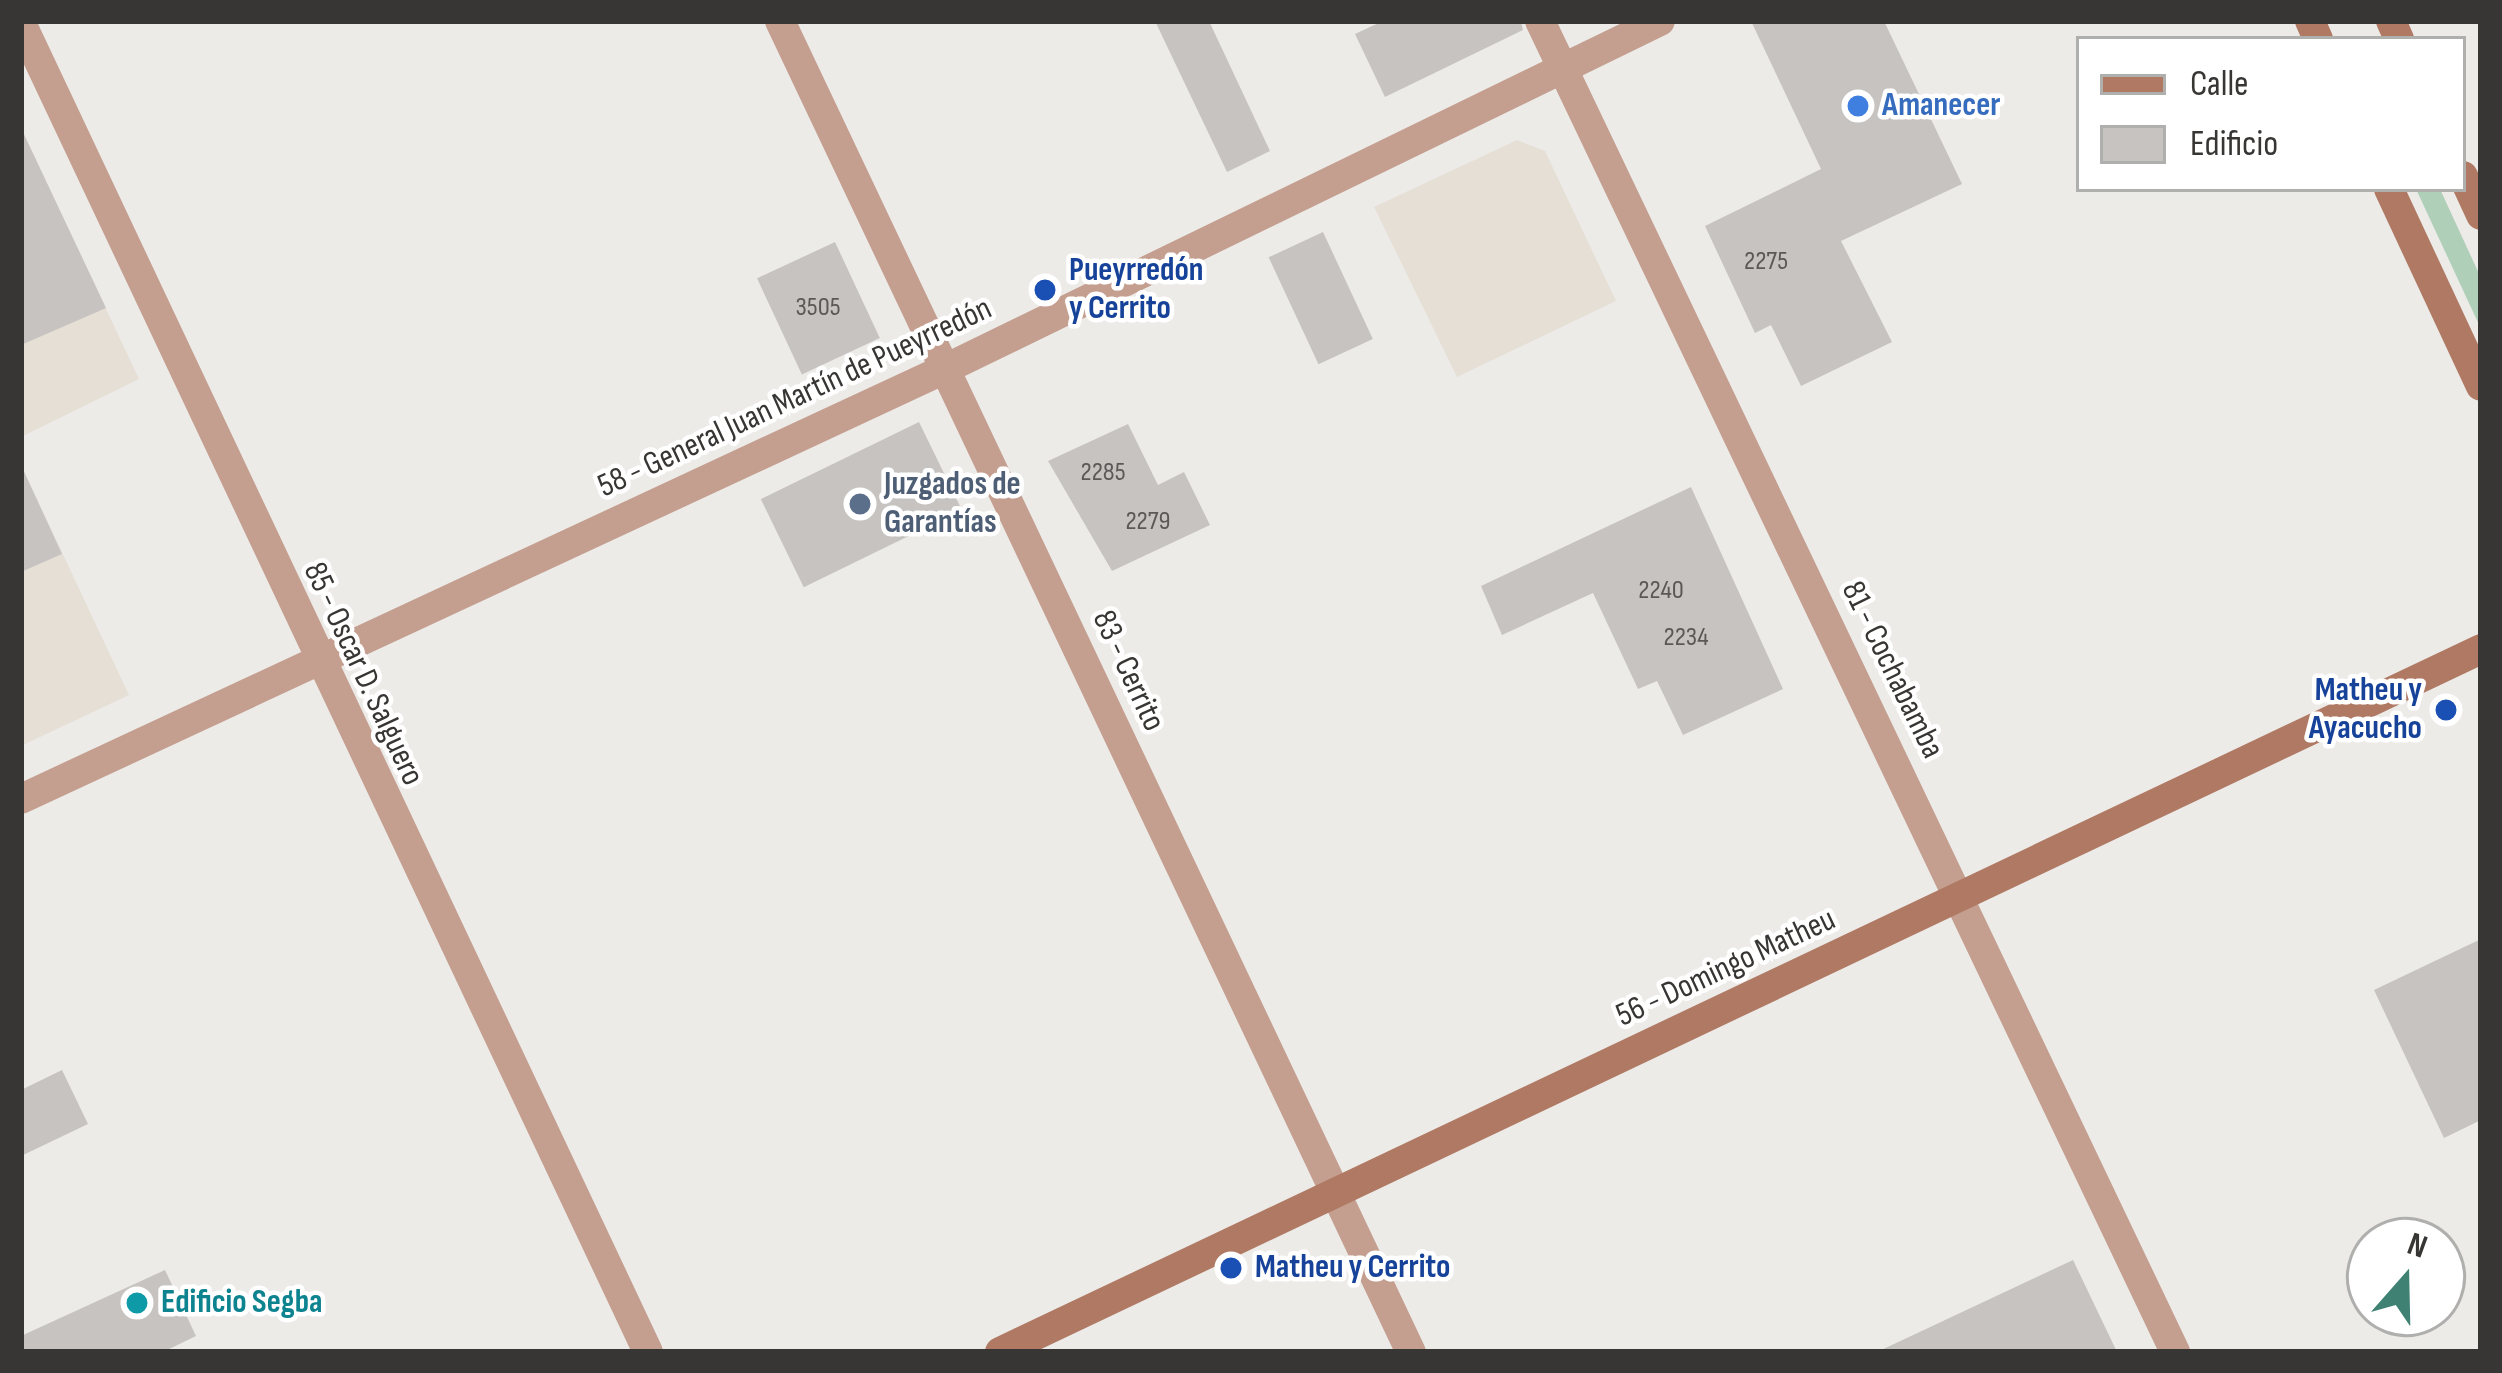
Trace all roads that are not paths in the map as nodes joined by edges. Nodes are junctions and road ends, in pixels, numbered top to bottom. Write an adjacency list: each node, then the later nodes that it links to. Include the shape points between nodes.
1 (780, 21): 9 (street, 83 - Cerrito)
2 (1540, 21): 5 (street, 81 - Cochabamba)
3 (1660, 21): 5 (street, 58 - General Juan Martín de Pueyrredón)
4 (21, 23): 12 (street, 85 - Oscar D. Salguero)
5 (1562, 66): 9 (street, 58 - General Juan Martín de Pueyrredón); 14 (street, 81 - Cochabamba)
6 (2466, 182): 8 (street)
7 (2390, 192): 10 (street)
8 (2481, 215)
9 (945, 369): 12 (street, 58 - General Juan Martín de Pueyrredón); 15 (street, 83 - Cerrito)
10 (2481, 386)
11 (2481, 649): 14 (street, 56 - Domingo Matheu)
12 (316, 663): 13 (street, 58 - General Juan Martín de Pueyrredón); 16 (street, 85 - Oscar D. Salguero)
13 (21, 799)
14 (1961, 898): 15 (street, 56 - Domingo Matheu); 19 (street, 81 - Cochabamba)
15 (1336, 1190): 17 (street, 56 - Domingo Matheu); 18 (street, 83 - Cerrito)
16 (648, 1352)
17 (1000, 1352)
18 (1411, 1352)
19 (2175, 1352)

